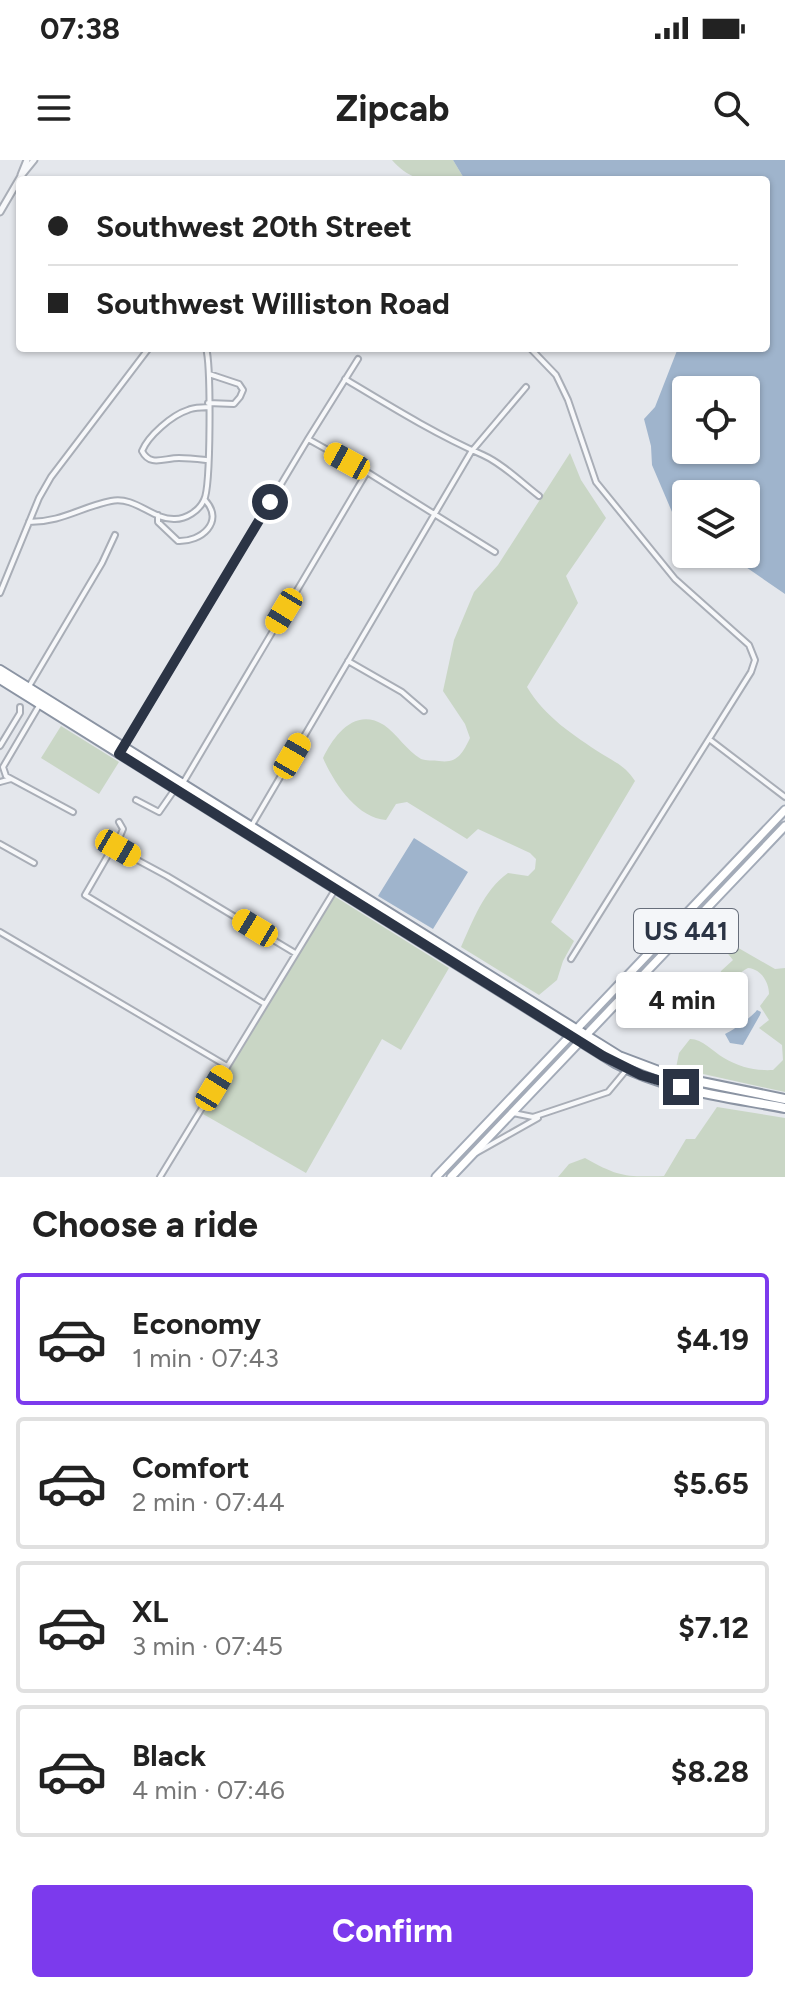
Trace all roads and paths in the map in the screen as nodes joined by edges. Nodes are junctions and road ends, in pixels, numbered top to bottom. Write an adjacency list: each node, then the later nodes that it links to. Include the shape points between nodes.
1 (27, 160): 3 (street)
2 (34, 160): 3 (street)
3 (21, 176)
4 (16, 185): 5 (street)
5 (0, 212)
6 (146, 352): 22 (street, via 51,477)
7 (206, 352): 10 (street)
8 (534, 352): 33 (street, via 556,375 568,400 596,482 675,579 755,654 751,672)
9 (358, 359): 11 (street)
10 (209, 374): 13 (street); 13 (street, via 243,390 234,404)
11 (345, 379): 14 (street); 15 (street)
12 (526, 387): 15 (street)
13 (208, 405): 16 (street); 16 (street, via 181,413 142,451 154,461)
14 (308, 439): 17 (street); 35 (street)
15 (471, 452): 18 (street); 20 (street)
16 (208, 460): 19 (street)
17 (367, 472): 20 (street); 38 (street)
18 (539, 496)
19 (205, 499): 21 (street, via 186,517); 21 (street, via 213,518 208,531 196,539 178,541 158,522)
20 (435, 513): 24 (street); 26 (street)
21 (158, 515): 22 (street, via 114,500 58,520)
22 (29, 522): 25 (street)
23 (115, 535): 29 (street)
24 (495, 552)
25 (0, 593)
26 (348, 661): 32 (street); 45 (street)
27 (0, 670): 29 (highway)
28 (0, 679): 30 (highway)
29 (28, 688): 35 (highway)
30 (40, 704): 35 (highway); 36 (street, via 3,767)
31 (20, 707): 34 (street)
32 (424, 711)
33 (709, 739): 39 (street); 56 (street)
34 (0, 746)
35 (121, 751): 38 (highway)
36 (11, 779): 37 (street); 42 (street)
37 (0, 782)
38 (179, 786): 40 (street, via 159,812); 45 (highway)
39 (785, 797)
40 (136, 800)
41 (785, 810): 48 (main road, US 441)
42 (73, 812)
43 (119, 822): 47 (street, via 123,829)
44 (785, 826): 49 (main road, US 441)
45 (248, 830): 51 (highway)
46 (0, 844): 50 (street)
47 (115, 848): 55 (street); 57 (street, via 85,895)
48 (744, 854): 49 (main road); 53 (main road, US 441)
49 (752, 861): 54 (main road, US 441)
50 (34, 863)
51 (338, 886): 55 (street); 58 (highway)
52 (0, 932): 60 (street)
53 (669, 932): 54 (main road); 58 (main road, US 441)
54 (675, 942): 59 (main road, US 441)
55 (295, 953): 57 (street)
56 (571, 959)
57 (265, 1004): 60 (street)
58 (574, 1032): 59 (highway); 66 (main road, US 441)
59 (584, 1039): 61 (highway); 64 (main road, US 441)
60 (227, 1066): 70 (street)
61 (629, 1066): 62 (highway); 63 (highway, via 670,1085); 65 (street, via 608,1092)
62 (785, 1099)
63 (785, 1108)
64 (512, 1113): 65 (street, via 529,1118); 66 (main road); 68 (main road, US 441)
65 (544, 1114): 69 (street)
66 (490, 1121): 67 (main road, US 441)
67 (480, 1132): 68 (main road); 71 (main road, US 441)
68 (488, 1139): 69 (main road, US 441)
69 (474, 1154): 72 (main road, US 441)
70 (160, 1177)
71 (436, 1177)
72 (451, 1177)

